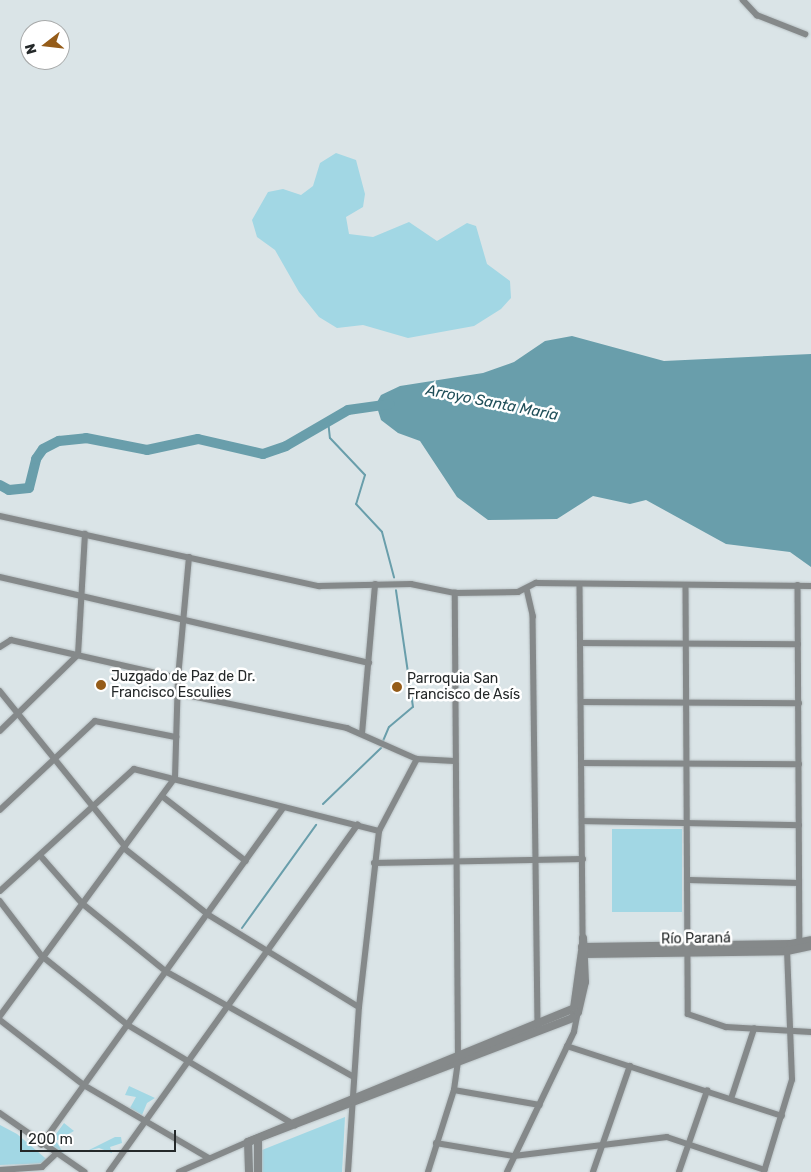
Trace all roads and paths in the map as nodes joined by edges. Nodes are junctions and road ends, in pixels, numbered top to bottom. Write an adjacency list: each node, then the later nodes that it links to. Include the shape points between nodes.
1 (743, 0): 2 (street, via 757,15)
2 (805, 34)
3 (0, 516): 4 (street)
4 (85, 534): 5 (street); 14 (street)
5 (189, 558): 7 (street, via 320,586); 15 (street)
6 (0, 577): 14 (street)
7 (374, 585): 13 (street, via 421,585); 21 (street)
8 (580, 585): 9 (street); 12 (street, via 536,583); 16 (street)
9 (686, 585): 10 (street); 17 (street)
10 (798, 586): 11 (street); 18 (street)
11 (811, 586)
12 (527, 589): 13 (street); 50 (street, via 533,616)
13 (455, 593): 34 (street)
14 (80, 594): 15 (street); 20 (street)
15 (185, 617): 21 (street); 22 (street)
16 (580, 643): 17 (street); 25 (street)
17 (686, 644): 18 (street); 26 (street)
18 (798, 644): 27 (street)
19 (0, 647): 20 (street, via 11,640)
20 (78, 655): 22 (street); 28 (street)
21 (369, 663): 30 (street)
22 (178, 678): 24 (street)
23 (0, 691): 28 (street)
24 (177, 693): 30 (street); 31 (street)
25 (581, 702): 26 (street); 35 (street)
26 (686, 703): 27 (street); 36 (street)
27 (799, 703): 37 (street)
28 (18, 714): 29 (street); 32 (street)
29 (0, 731)
30 (362, 734): 33 (street)
31 (176, 737): 32 (street, via 96,722); 38 (street)
32 (56, 758): 40 (street); 42 (street)
33 (417, 759): 34 (street); 47 (street)
34 (454, 761): 54 (street)
35 (582, 763): 36 (street); 43 (street)
36 (686, 763): 37 (street); 44 (street)
37 (799, 764): 46 (street)
38 (175, 778): 39 (street); 40 (street, via 128,771); 41 (street)
39 (162, 796): 48 (street); 52 (street)
40 (94, 808): 48 (street); 49 (street)
41 (283, 808): 45 (street); 52 (street)
42 (0, 810)
43 (582, 821): 44 (street); 51 (street)
44 (686, 821): 46 (street); 55 (street)
45 (356, 825): 47 (street); 67 (street)
46 (799, 825): 56 (street)
47 (379, 831): 53 (street)
48 (125, 847): 59 (street); 60 (street)
49 (40, 856): 57 (street); 59 (street)
50 (535, 859): 51 (street); 54 (street); 76 (street)
51 (583, 859): 64 (street)
52 (246, 860): 60 (street)
53 (374, 863): 54 (street); 71 (street)
54 (454, 864): 81 (street)
55 (689, 880): 56 (street); 65 (street)
56 (800, 883): 62 (street)
57 (0, 891)
58 (0, 901): 68 (street)
59 (83, 904): 68 (street); 69 (street)
60 (209, 915): 67 (street); 69 (street)
61 (811, 940): 62 (street, Río Paraná)
62 (800, 946): 63 (street, Río Paraná); 66 (street, Río Paraná)
63 (811, 946)
64 (584, 948): 65 (street, Río Paraná); 72 (street); 76 (street, via 578,1002)
65 (687, 948): 66 (street, Río Paraná); 77 (street, via 688,1014 726,1027)
66 (787, 948): 78 (street)
67 (266, 949): 70 (street); 71 (street)
68 (42, 956): 73 (street); 75 (street)
69 (167, 972): 70 (street); 75 (street)
70 (228, 1003): 82 (street); 84 (street)
71 (359, 1007): 84 (street)
72 (578, 1012): 76 (street); 80 (street)
73 (0, 1016)
74 (0, 1020): 85 (street)
75 (128, 1025): 82 (street); 85 (street)
76 (538, 1027): 81 (street)
77 (754, 1028): 78 (street); 88 (street)
78 (788, 1031): 79 (street); 92 (street, via 792,1080)
79 (811, 1032)
80 (567, 1046): 83 (street); 90 (street)
81 (458, 1058): 86 (street); 89 (street)
82 (187, 1060): 93 (street); 94 (street)
83 (630, 1066): 87 (street); 100 (street)
84 (354, 1078): 89 (street)
85 (84, 1085): 93 (street); 99 (street)
86 (454, 1090): 90 (street); 98 (street)
87 (707, 1091): 88 (street); 97 (street)
88 (731, 1099): 92 (street)
89 (352, 1100): 94 (street); 112 (street)
90 (540, 1105): 102 (street)
91 (0, 1113): 99 (street)
92 (782, 1116): 106 (street)
93 (142, 1122): 103 (street); 108 (street)
94 (294, 1124): 95 (street)
95 (258, 1139): 96 (street); 111 (street)
96 (248, 1142): 103 (street); 110 (street)
97 (688, 1142): 100 (street, via 667,1137); 106 (street); 116 (street)
98 (436, 1143): 102 (street); 113 (street)
99 (41, 1145): 101 (street)
100 (600, 1147): 102 (street); 115 (street)
101 (56, 1154): 105 (street); 107 (street)
102 (514, 1156): 114 (street)
103 (208, 1158): 109 (street)
104 (0, 1170): 105 (street)
105 (42, 1170)
106 (765, 1171)
107 (85, 1172)
108 (109, 1172)
109 (180, 1172)
110 (249, 1172)
111 (258, 1172)
112 (348, 1172)
113 (428, 1172)
114 (507, 1172)
115 (593, 1172)
116 (679, 1172)

